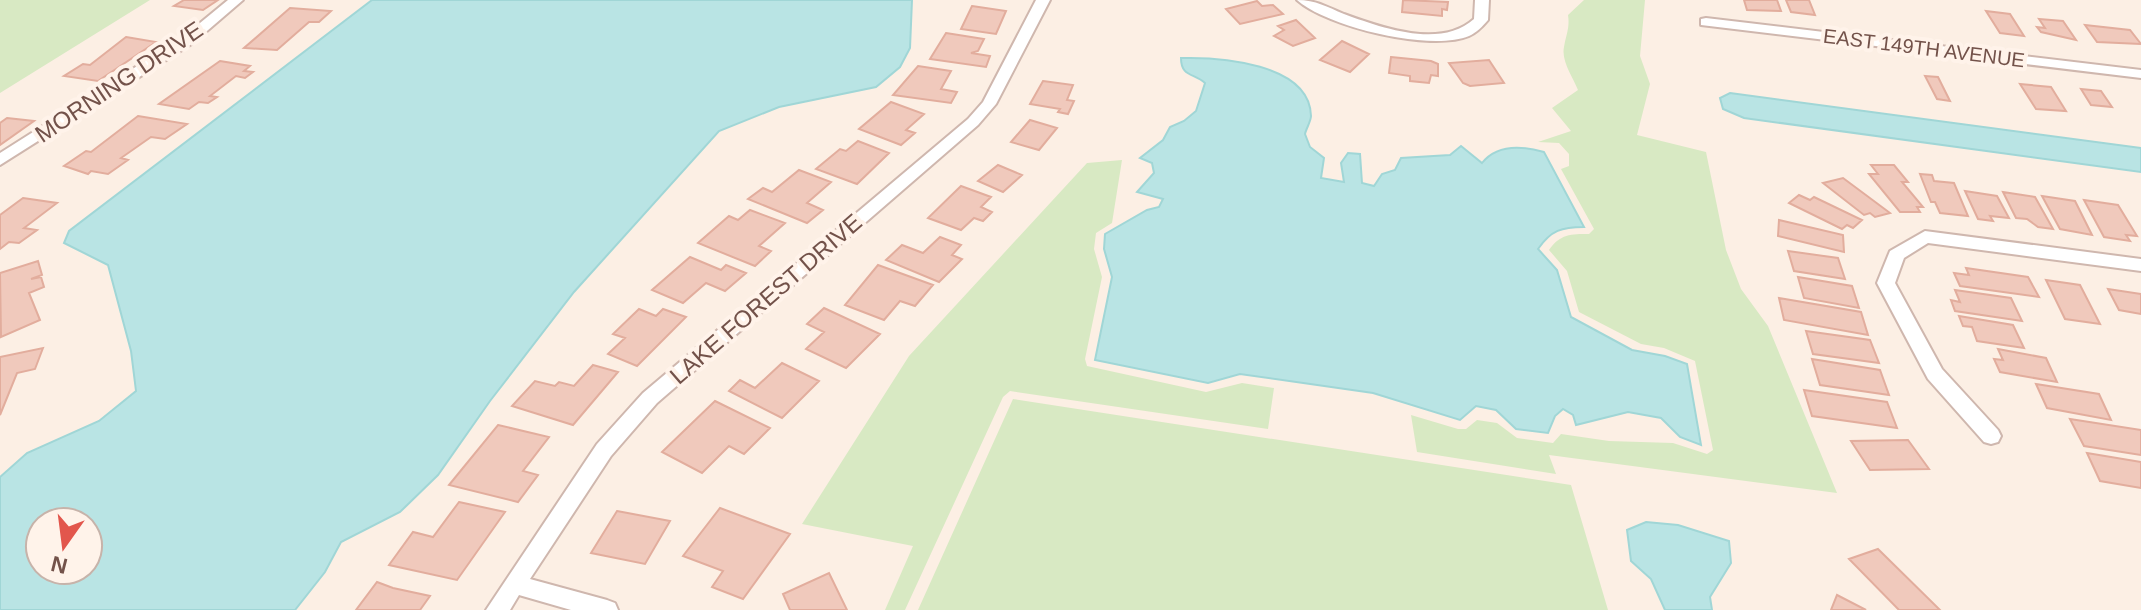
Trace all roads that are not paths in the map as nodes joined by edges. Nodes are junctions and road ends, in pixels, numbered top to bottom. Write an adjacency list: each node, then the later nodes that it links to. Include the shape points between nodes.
1 (236, 0): 7 (street, MORNING DRIVE, via 188,40)
2 (1043, 0): 10 (street, LAKE FOREST DRIVE, via 989,104 973,122 650,398 604,450)
3 (1304, 0): 4 (street, via 1413,39 1444,39 1465,33 1481,20)
4 (1482, 0)
5 (1706, 22): 6 (street, EAST 149TH AVENUE)
6 (2141, 74)
7 (0, 160)
8 (2141, 265): 9 (street, via 1925,237 1896,255 1886,283 1935,374)
9 (1991, 436)
10 (514, 584): 11 (street, LAKE FOREST DRIVE); 12 (street)
11 (497, 610)
12 (607, 610)

